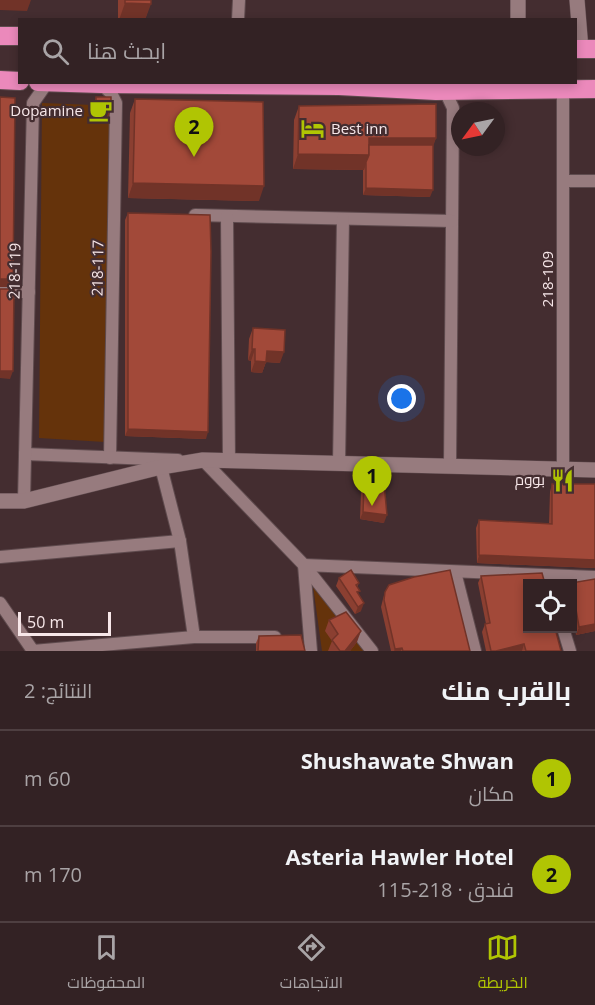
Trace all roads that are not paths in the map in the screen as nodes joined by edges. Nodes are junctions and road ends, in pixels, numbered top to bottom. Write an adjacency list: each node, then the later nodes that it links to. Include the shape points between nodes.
1 (239, 0): 4 (street)
2 (518, 0): 5 (street)
3 (577, 0): 8 (street)
4 (238, 18)
5 (518, 18)
6 (0, 36): 7 (highway)
7 (18, 36)
8 (584, 49)
9 (0, 80): 10 (highway)
10 (18, 81)
11 (46, 84): 24 (street, 218-119, via 33,103)
12 (101, 84): 13 (highway); 26 (street, 218-117, via 116,103 120,213)
13 (342, 84): 16 (highway)
14 (563, 89): 15 (highway); 16 (highway); 17 (street, 218-109)
15 (595, 89)
16 (445, 91): 22 (street, via 453,108)
17 (563, 181): 18 (street); 32 (street, 218-109)
18 (595, 181)
19 (182, 215): 20 (street)
20 (227, 216): 21 (street); 28 (street)
21 (343, 219): 22 (street); 29 (street)
22 (452, 221): 30 (street)
23 (0, 292): 24 (street)
24 (29, 292): 25 (street, 218-119)
25 (25, 454): 26 (street); 35 (street, 218-119)
26 (110, 458): 27 (street)
27 (203, 460): 28 (street); 31 (street); 38 (street)
28 (229, 461): 29 (street)
29 (339, 464): 30 (street)
30 (450, 466): 32 (street)
31 (162, 467): 35 (street); 36 (street)
32 (562, 469): 33 (street)
33 (595, 470)
34 (0, 501): 35 (street)
35 (24, 501)
36 (180, 542): 37 (street); 44 (street)
37 (0, 557)
38 (304, 565): 39 (street); 45 (street); 48 (street)
39 (455, 572): 41 (street); 49 (street)
40 (595, 577): 41 (street)
41 (550, 579)
42 (0, 603): 46 (street)
43 (565, 633): 50 (street)
44 (194, 637): 45 (street); 46 (street)
45 (297, 637): 47 (street)
46 (33, 651)
47 (311, 651)
48 (372, 651)
49 (475, 651)
50 (570, 651)

